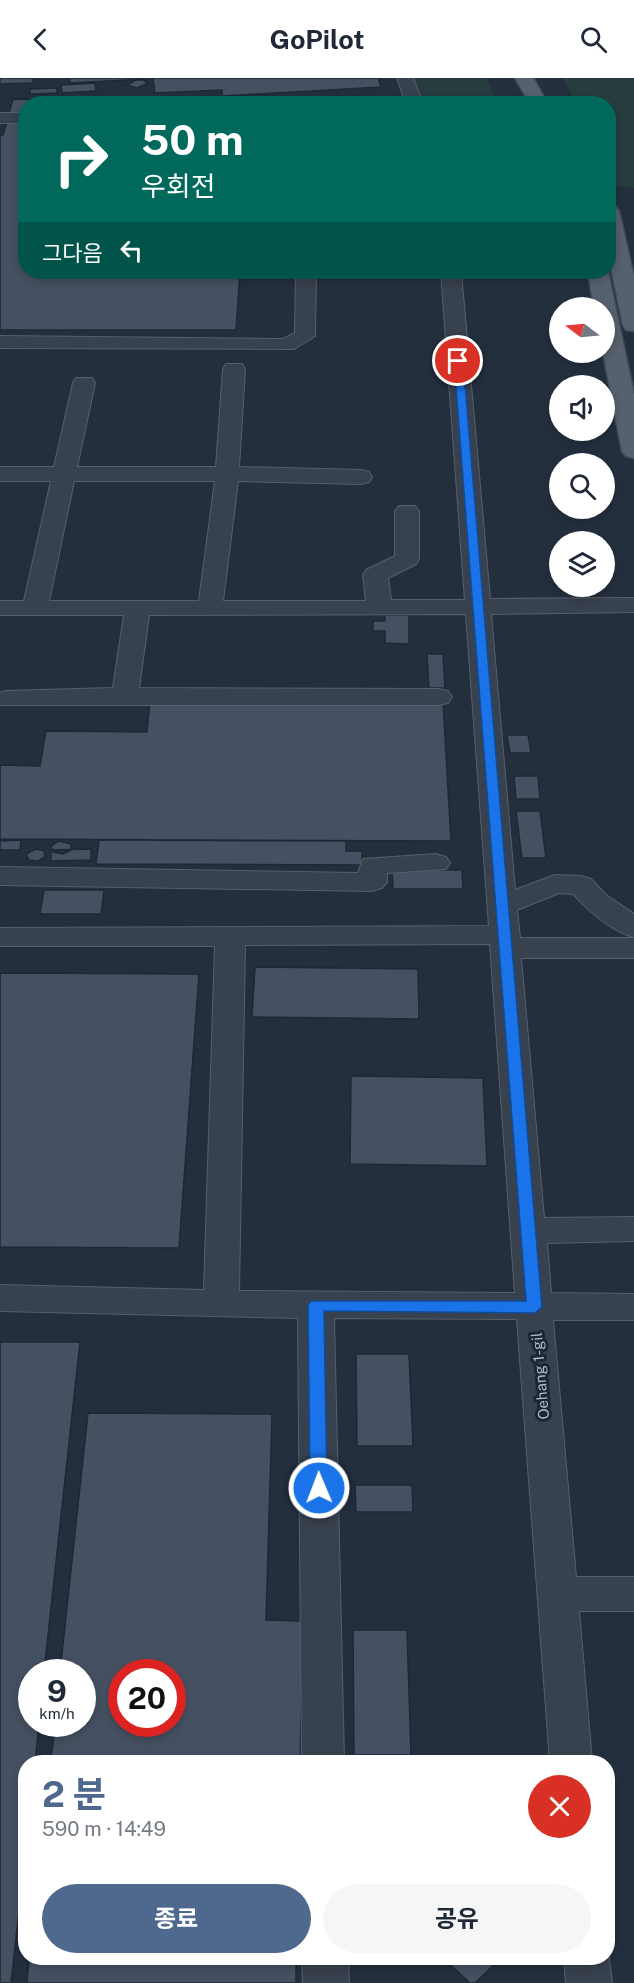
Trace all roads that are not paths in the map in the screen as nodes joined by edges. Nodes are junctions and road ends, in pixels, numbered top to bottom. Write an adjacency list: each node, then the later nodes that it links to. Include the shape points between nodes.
1 (405, 78): 3 (lane)
2 (524, 78): 4 (main road)
3 (412, 96)
4 (534, 96)
5 (0, 118): 6 (lane)
6 (18, 118)
7 (616, 230): 8 (main road)
8 (627, 259): 12 (main road)
9 (306, 279): 13 (lane, via 304,336 287,345)
10 (452, 279): 24 (lane, Oehang 1-gil)
11 (599, 279): 16 (main road)
12 (634, 325)
13 (0, 342)
14 (234, 369): 18 (lane)
15 (84, 383): 19 (lane)
16 (634, 451)
17 (0, 474): 19 (lane)
18 (227, 474): 19 (lane); 20 (lane); 27 (lane)
19 (63, 475): 26 (lane)
20 (361, 477)
21 (407, 511): 28 (lane, via 407,559 375,575)
22 (634, 604): 24 (lane)
23 (138, 607): 26 (lane); 27 (lane); 29 (lane)
24 (478, 607): 28 (lane); 35 (lane, Oehang 1-gil)
25 (0, 608): 26 (lane)
26 (35, 608)
27 (210, 608): 28 (lane)
28 (380, 608)
29 (125, 696): 30 (lane); 31 (lane)
30 (439, 697)
31 (6, 699)
32 (436, 863): 33 (lane, via 373,865 372,882)
33 (0, 876)
34 (634, 928): 35 (lane, via 581,885 555,884)
35 (504, 930): 36 (lane); 38 (lane); 40 (lane, Oehang 1-gil)
36 (230, 936): 37 (lane); 42 (lane)
37 (0, 937)
38 (634, 948)
39 (634, 1229): 40 (lane)
40 (528, 1230): 45 (lane, Oehang 1-gil)
41 (0, 1298): 42 (lane)
42 (221, 1304): 43 (lane)
43 (316, 1305): 45 (lane); 48 (lane)
44 (634, 1306): 45 (lane)
45 (535, 1307): 46 (lane, Oehang 1-gil)
46 (558, 1594): 47 (lane); 49 (lane, Oehang 1-gil)
47 (634, 1594)
48 (322, 1755)
49 (570, 1755)
50 (325, 1965): 52 (lane)
51 (588, 1965): 53 (lane)
52 (326, 1983)
53 (589, 1983)

